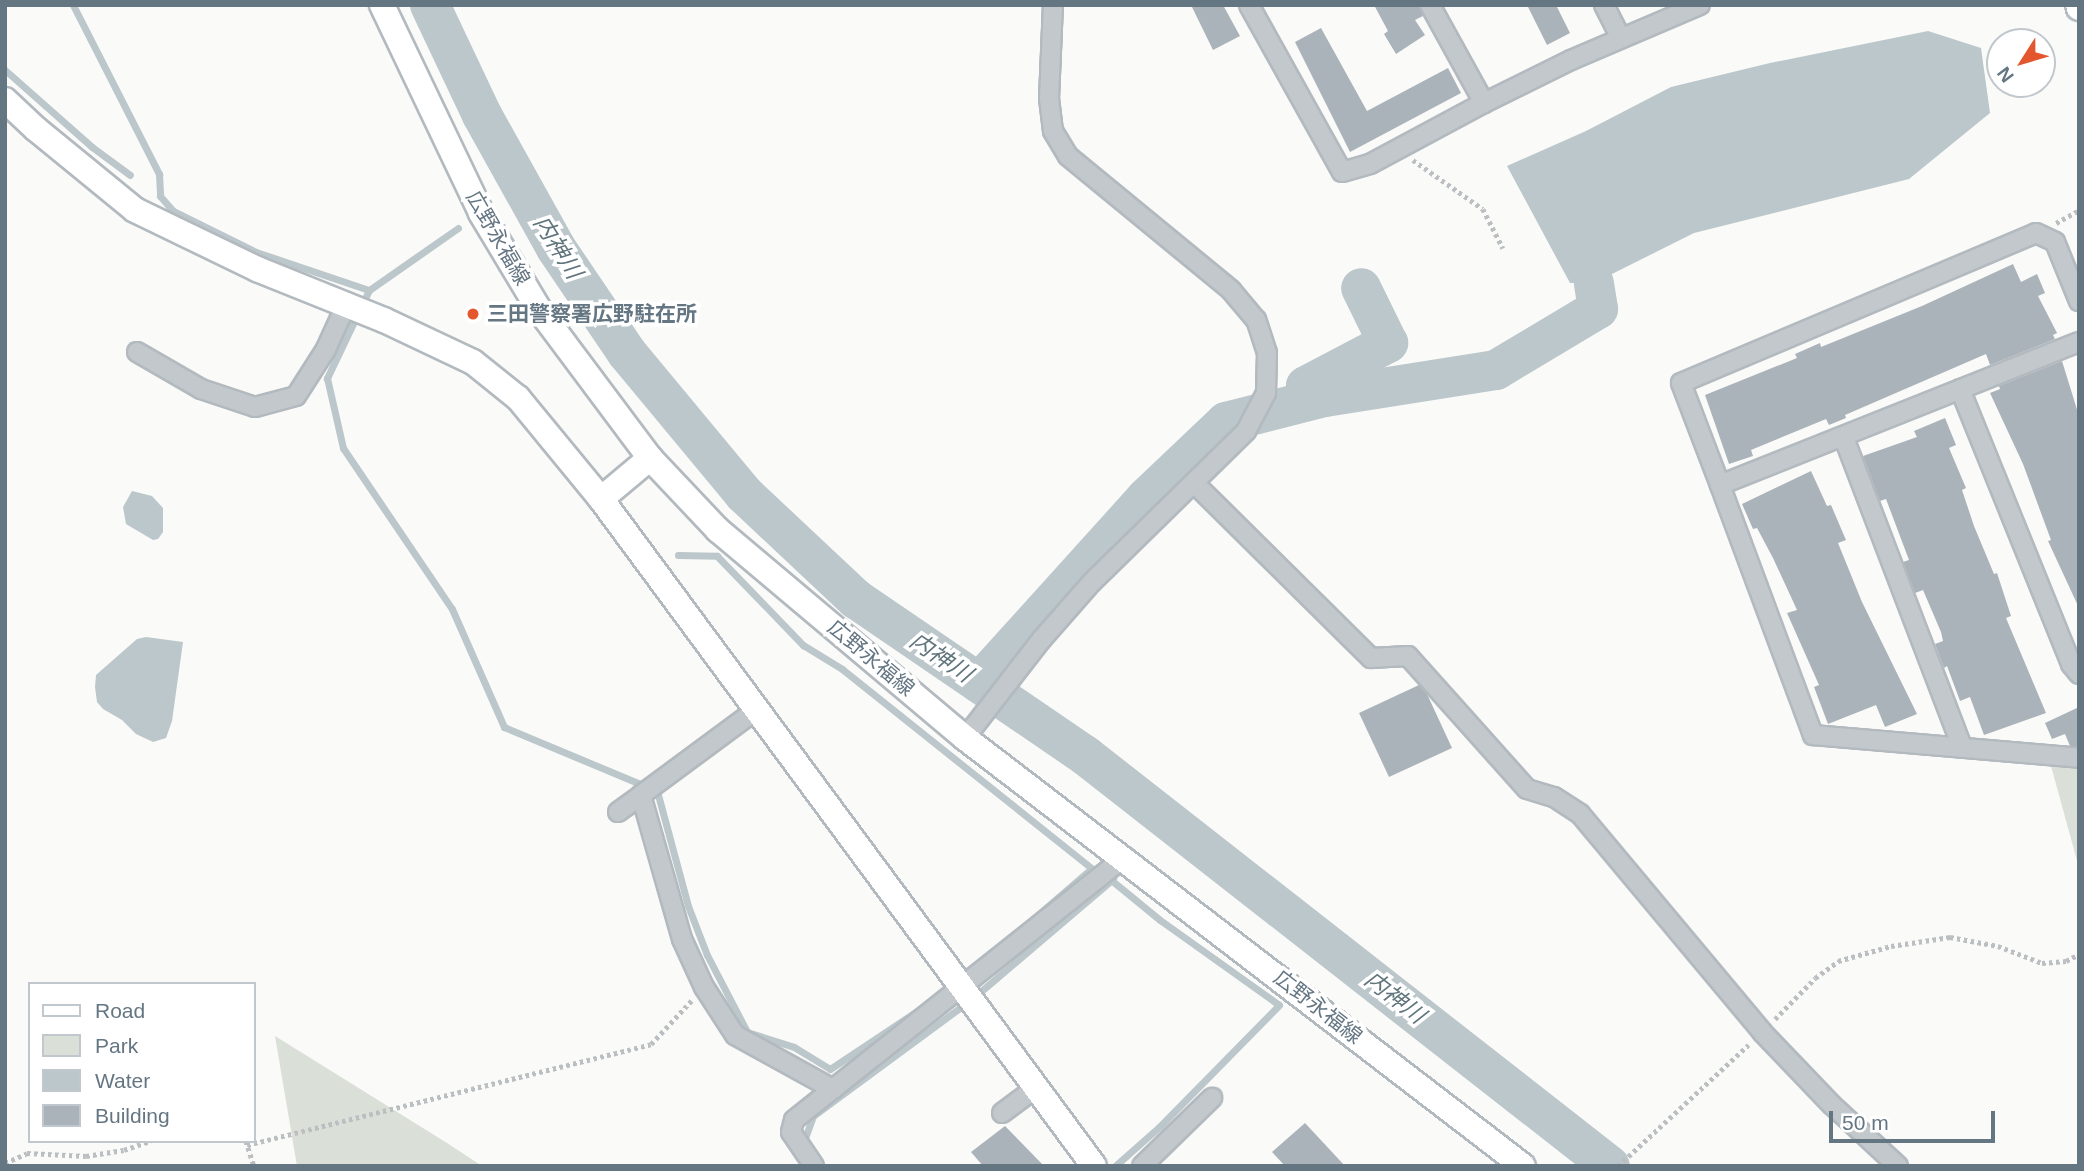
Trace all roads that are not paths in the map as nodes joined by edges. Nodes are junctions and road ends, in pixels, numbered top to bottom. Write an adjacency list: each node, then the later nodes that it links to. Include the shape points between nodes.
1 (382, 5): 16 (main road, 広野永福線, via 481,213 540,311)
2 (1053, 5): 17 (street, via 1049,99 1053,131 1068,156 1231,290 1256,320 1267,353 1265,393 1246,431)
3 (1249, 5): 9 (street, via 1342,172 1370,164)
4 (1430, 5): 9 (street)
5 (1604, 5): 7 (street)
6 (1700, 5): 7 (street)
7 (1621, 38): 9 (street)
8 (5, 100): 11 (main road, via 135,210 208,247)
9 (1484, 103)
10 (2079, 301): 18 (street, via 2055,243 2036,233 1681,383)
11 (346, 305): 13 (street, via 326,349 296,396 255,407 201,388); 19 (main road, via 473,362 518,398)
12 (2079, 342): 14 (street)
13 (137, 352)
14 (1960, 390): 15 (street); 20 (street, via 2071,664)
15 (1844, 438): 18 (street); 23 (street)
16 (650, 458): 19 (main road); 22 (main road, 広野永福線, via 718,530)
17 (1194, 483): 22 (street, via 1093,582); 37 (street, via 1371,658 1408,656 1527,789 1554,797 1580,814 1762,1032)
18 (1720, 485): 23 (street, via 1813,735)
19 (601, 499): 21 (main road)
20 (2079, 674)
21 (756, 710): 25 (street); 28 (main road)
22 (970, 731): 27 (main road, 広野永福線)
23 (1962, 747): 24 (street)
24 (2079, 758)
25 (640, 795): 26 (street); 30 (street, via 682,939 704,987 734,1035)
26 (618, 811)
27 (1125, 858): 28 (street); 36 (main road, 広野永福線)
28 (963, 989): 29 (main road); 30 (street)
29 (1037, 1087): 32 (street); 34 (main road)
30 (834, 1089): 33 (street, via 794,1120 791,1132)
31 (1212, 1098): 35 (street)
32 (1002, 1113)
33 (810, 1164)
34 (1094, 1166)
35 (1142, 1166)
36 (1523, 1166)
37 (1898, 1166)

